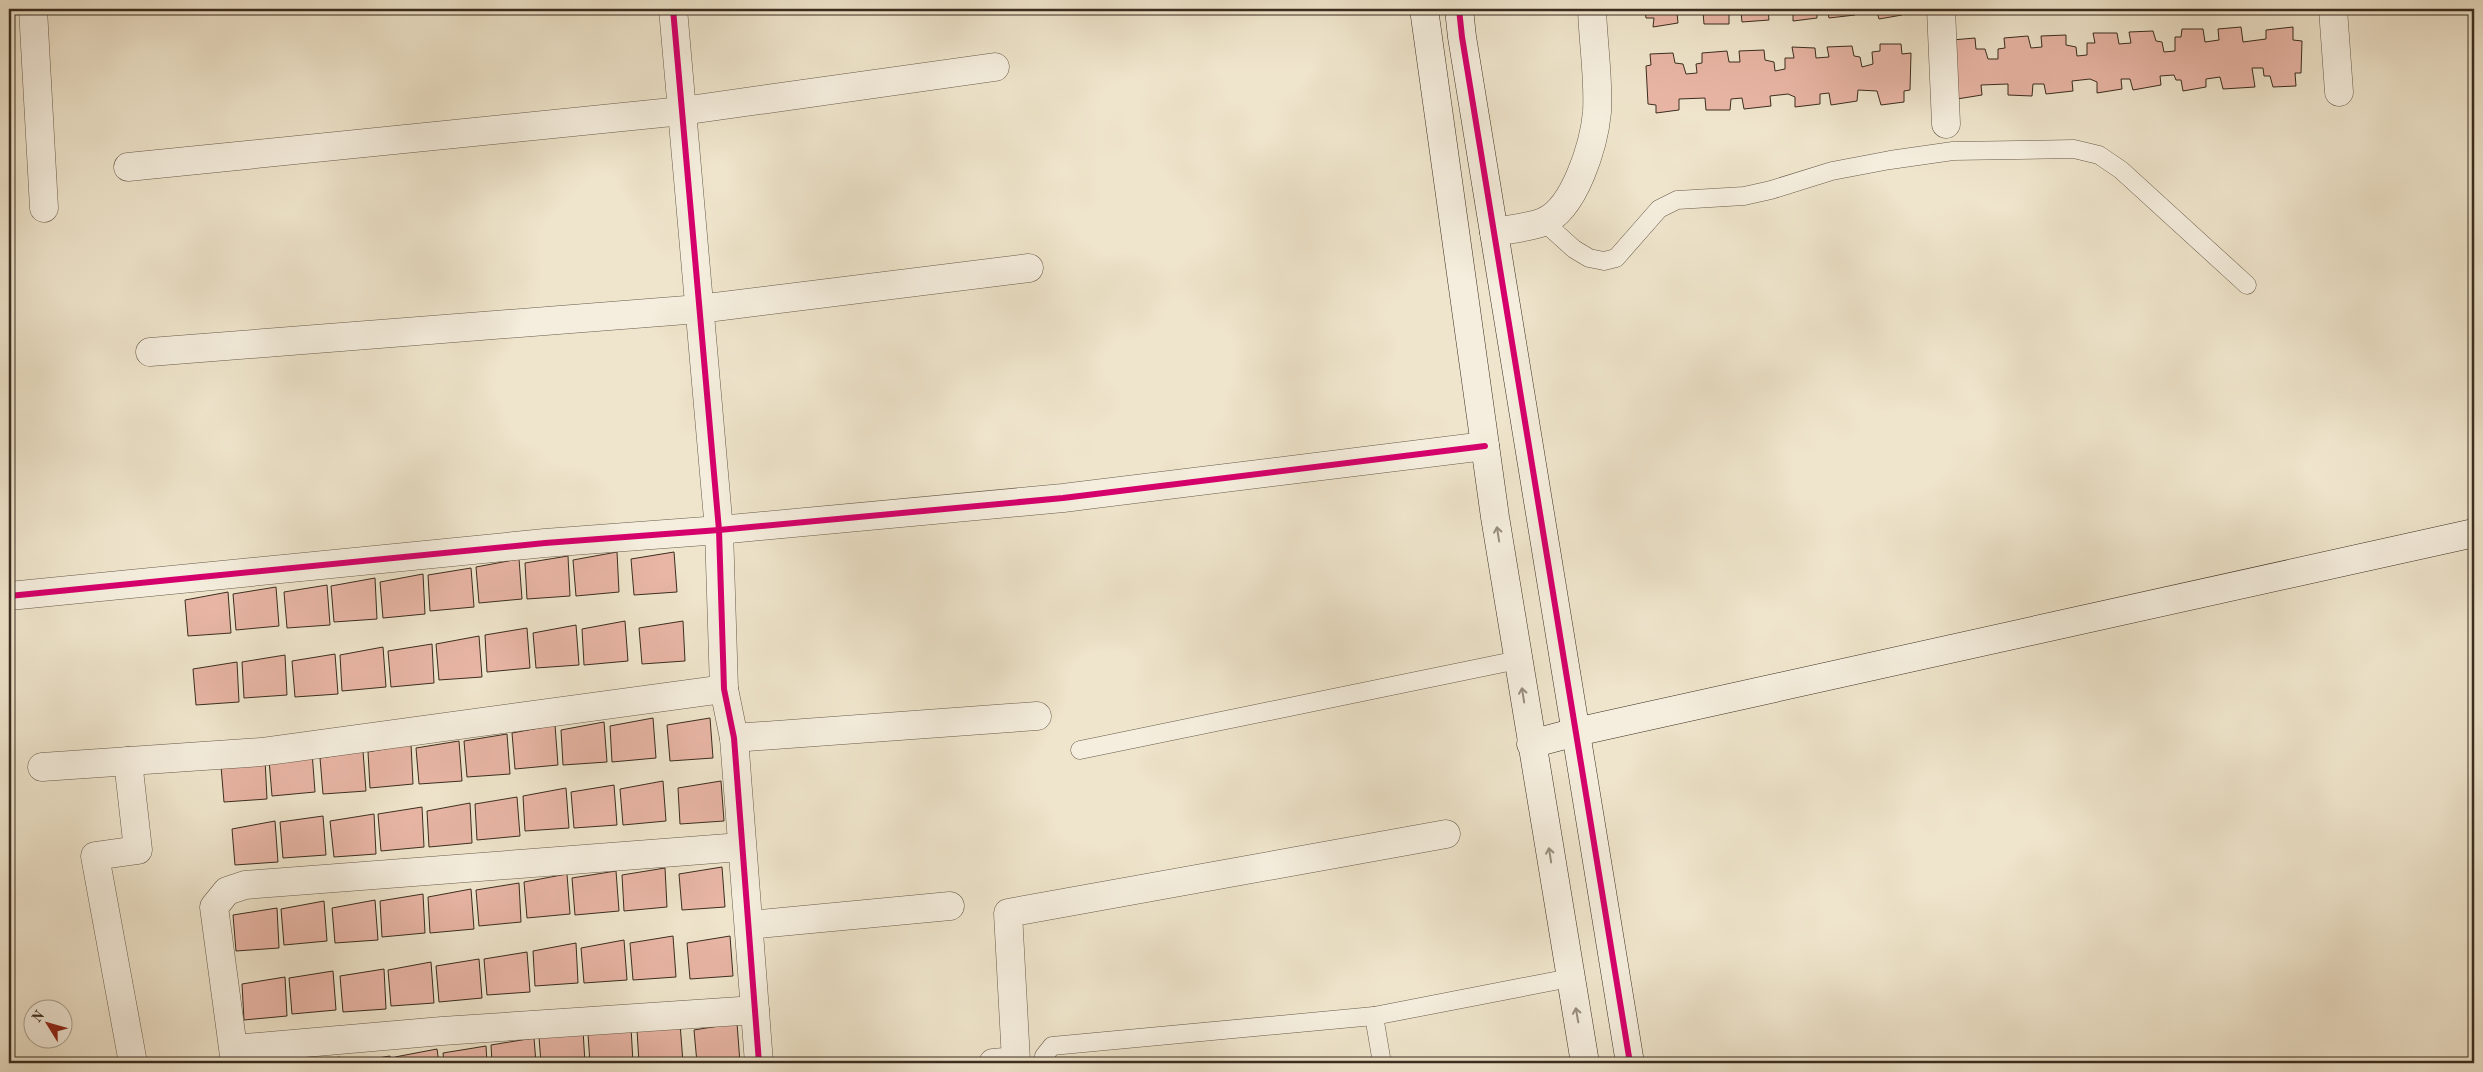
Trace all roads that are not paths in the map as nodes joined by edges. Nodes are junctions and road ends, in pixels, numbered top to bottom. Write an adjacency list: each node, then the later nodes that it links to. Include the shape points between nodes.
1 (33, 9): 13 (street)
2 (673, 9): 10 (street)
3 (1424, 9): 20 (street)
4 (1459, 9): 15 (street)
5 (1592, 9): 14 (street, via 1597,112 1589,151 1575,187 1560,208)
6 (1942, 9): 11 (street)
7 (2333, 9): 9 (street)
8 (995, 67): 10 (street)
9 (2339, 92)
10 (682, 111): 12 (street); 18 (street)
11 (1946, 124)
12 (128, 167)
13 (44, 208)
14 (1544, 222): 15 (street); 17 (lane, via 1574,249 1589,258 1604,261 1616,258 1659,209 1677,200 1744,196 1832,171 1953,151 2074,149 2099,155 2121,170)
15 (1494, 232): 27 (street)
16 (1029, 268): 18 (street)
17 (2247, 285)
18 (699, 309): 19 (street); 21 (street)
19 (150, 352)
20 (1485, 446): 21 (street, via 1063,498); 24 (street, one-way to 20)
21 (719, 530): 23 (street, via 546,543); 25 (street)
22 (2474, 533): 27 (street)
23 (9, 596)
24 (1518, 660): 29 (street, one-way to 24); 30 (lane)
25 (724, 689): 28 (street); 31 (street, via 261,752)
26 (1037, 716): 28 (street)
27 (1576, 732): 29 (street); 47 (street)
28 (734, 738): 34 (street)
29 (1531, 744): 37 (street, one-way to 29)
30 (1080, 750)
31 (128, 761): 32 (street); 41 (street, via 138,850 95,856)
32 (42, 767)
33 (1446, 834): 43 (street, via 1008,914 1016,1061)
34 (741, 847): 36 (street); 40 (street, via 245,885 227,891 214,907)
35 (950, 906): 36 (street)
36 (749, 925): 38 (street)
37 (1570, 978): 39 (lane); 46 (street, one-way to 37)
38 (755, 1010): 40 (street, via 442,1030); 42 (street)
39 (1374, 1016): 44 (lane, via 1052,1046 1044,1056); 45 (lane)
40 (235, 1056)
41 (133, 1063)
42 (759, 1063)
43 (993, 1063)
44 (1046, 1063)
45 (1382, 1063)
46 (1585, 1063)
47 (1630, 1063)

